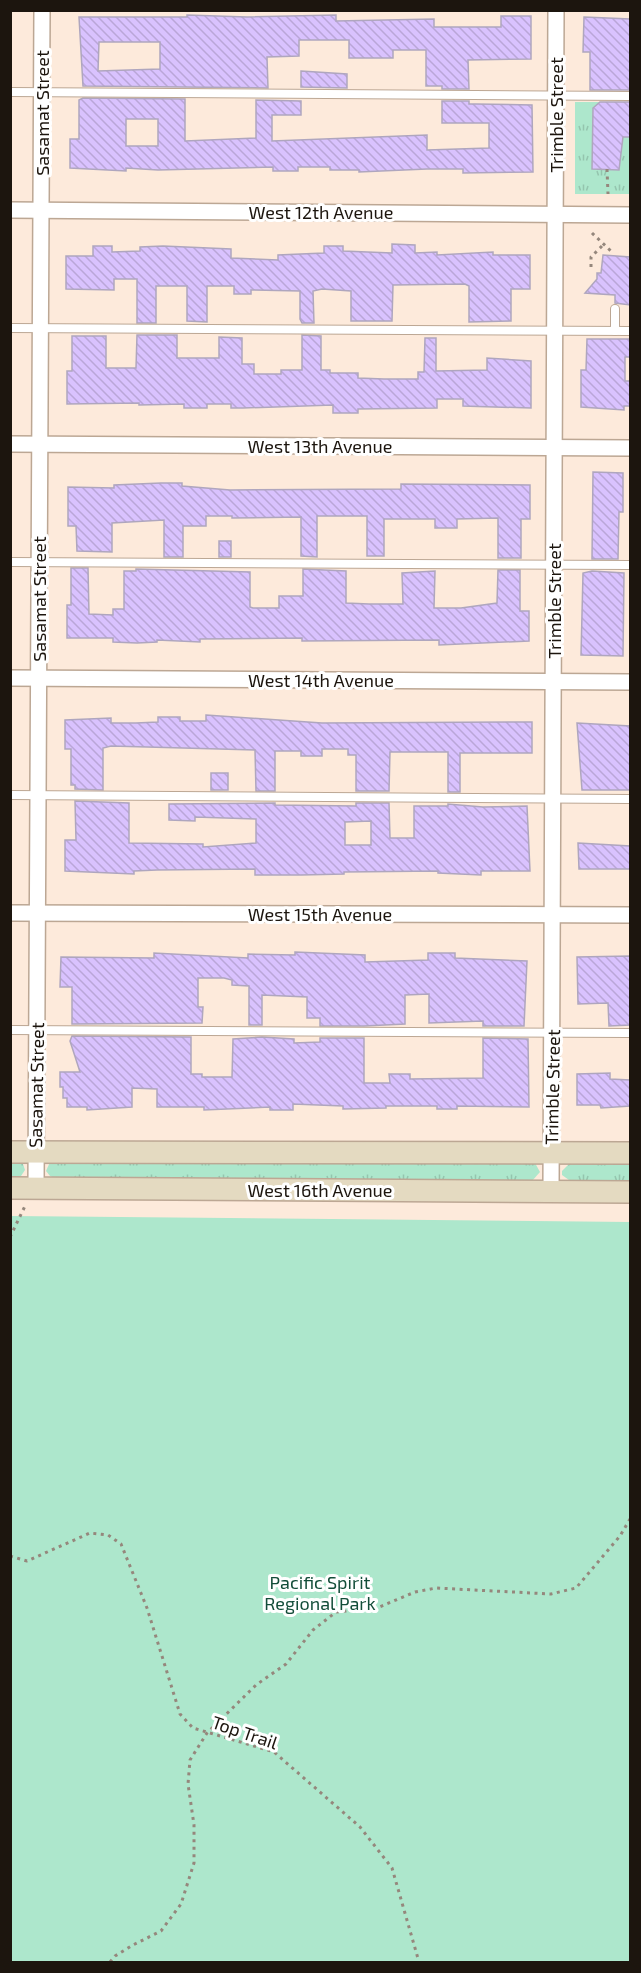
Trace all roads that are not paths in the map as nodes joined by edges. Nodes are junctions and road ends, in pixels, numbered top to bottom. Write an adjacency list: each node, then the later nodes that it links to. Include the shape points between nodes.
1 (42, 10): 4 (street, Sasamat Street)
2 (556, 10): 5 (street, Trimble Street)
3 (10, 92): 4 (lane)
4 (42, 92): 5 (lane); 8 (street, Sasamat Street)
5 (556, 96): 6 (lane); 9 (street, Trimble Street)
6 (630, 96)
7 (10, 210): 8 (street, West 12th Avenue)
8 (41, 210): 9 (street, West 12th Avenue); 13 (street, Sasamat Street)
9 (556, 214): 10 (street, West 12th Avenue); 14 (street, Trimble Street)
10 (630, 215)
11 (615, 309): 15 (lane)
12 (10, 328): 13 (lane)
13 (41, 328): 14 (lane); 18 (street, Sasamat Street)
14 (555, 330): 15 (lane); 19 (street, Trimble Street)
15 (615, 331): 16 (lane)
16 (630, 331)
17 (10, 444): 18 (street, West 13th Avenue)
18 (40, 444): 19 (street, West 13th Avenue); 22 (street, Sasamat Street)
19 (555, 447): 20 (street, West 13th Avenue); 23 (street, Trimble Street)
20 (630, 448)
21 (10, 562): 22 (lane)
22 (39, 562): 23 (lane); 26 (street, Sasamat Street)
23 (554, 565): 24 (lane); 27 (street, Trimble Street)
24 (630, 565)
25 (10, 678): 26 (street, West 14th Avenue)
26 (39, 678): 27 (street, West 14th Avenue); 30 (street, Sasamat Street)
27 (554, 682): 28 (street, West 14th Avenue); 31 (street, Trimble Street)
28 (630, 682)
29 (10, 795): 30 (lane)
30 (38, 795): 31 (lane); 34 (street, Sasamat Street)
31 (553, 798): 32 (lane); 35 (street, Trimble Street)
32 (630, 799)
33 (10, 913): 34 (street, West 15th Avenue)
34 (38, 913): 35 (street, West 15th Avenue); 38 (street, Sasamat Street)
35 (553, 915): 36 (street, West 15th Avenue); 39 (street, Trimble Street)
36 (630, 915)
37 (10, 1030): 38 (lane)
38 (37, 1030): 39 (lane); 42 (street, Sasamat Street)
39 (552, 1032): 40 (lane); 43 (street, Trimble Street)
40 (630, 1033)
41 (10, 1152): 42 (main road, West 16th Avenue)
42 (36, 1152): 43 (main road, West 16th Avenue); 48 (street, Sasamat Street)
43 (551, 1152): 44 (main road, West 16th Avenue); 46 (street, Trimble Street)
44 (630, 1153)
45 (10, 1188): 48 (main road, West 16th Avenue)
46 (551, 1192): 47 (main road, West 16th Avenue); 48 (main road, West 16th Avenue)
47 (630, 1192)
48 (31, 1197)

